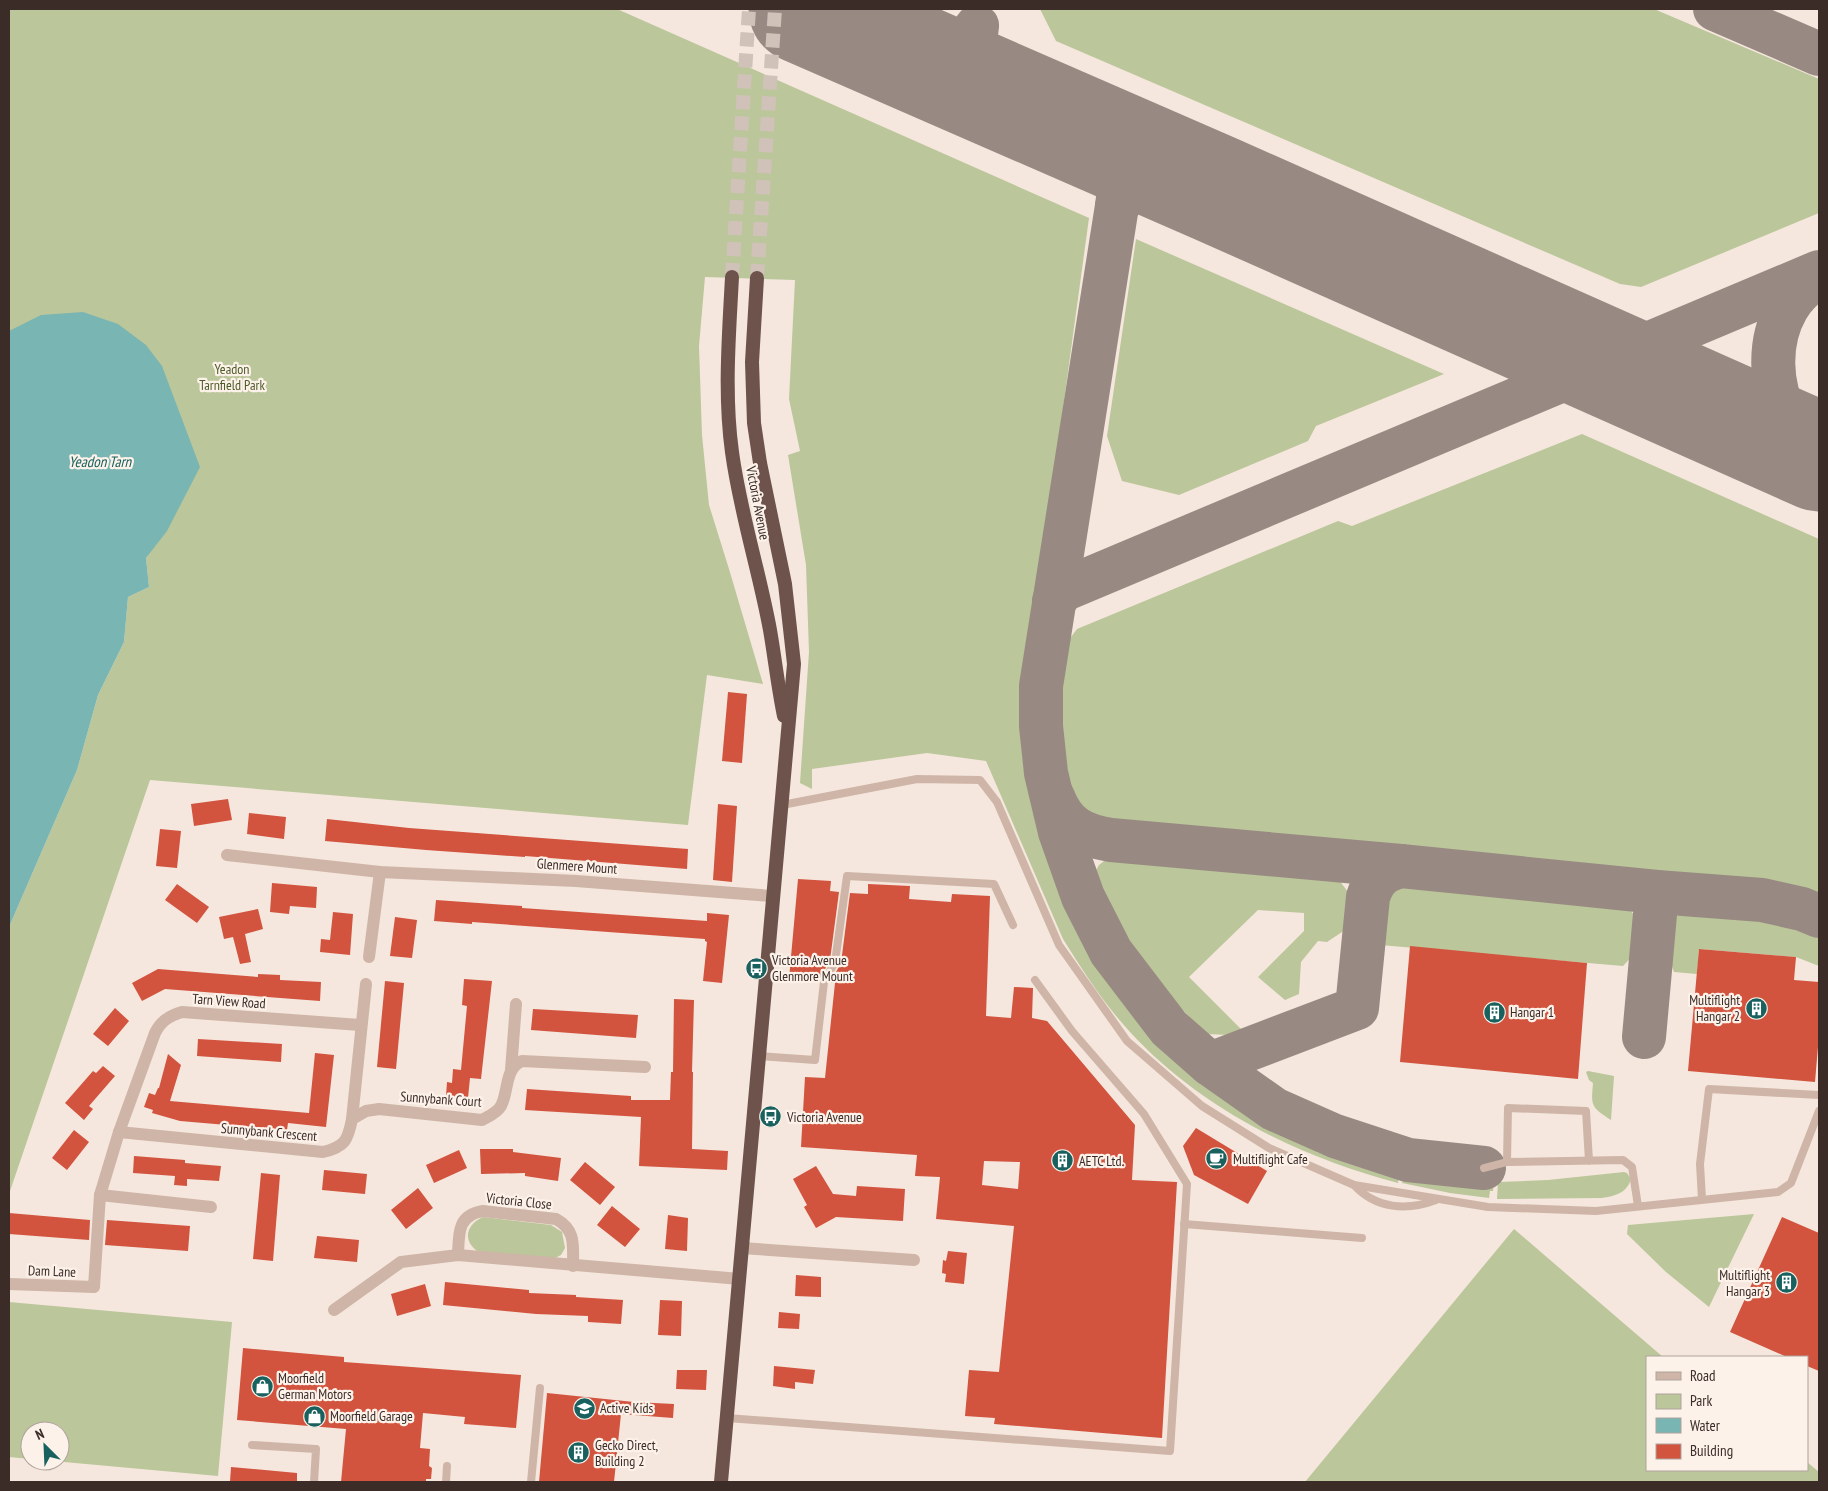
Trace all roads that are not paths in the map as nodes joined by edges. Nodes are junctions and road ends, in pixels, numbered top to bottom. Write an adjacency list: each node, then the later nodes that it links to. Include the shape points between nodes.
1 (732, 277): 3 (highway, Victoria Avenue, via 727,382 732,451)
2 (757, 278): 3 (highway, Victoria Avenue, via 752,362 754,422 786,593 794,664)
3 (788, 731): 4 (highway, Victoria Avenue)
4 (782, 805): 7 (highway, Victoria Avenue); 24 (lane, via 917,779 980,780 997,802 1059,945 1127,1041 1202,1106 1235,1127 1269,1148)
5 (227, 855): 6 (street, Glenmere Mount)
6 (380, 872): 7 (street, Glenmere Mount, via 576,881); 9 (street)
7 (772, 896): 14 (highway, Victoria Avenue)
8 (1013, 924): 14 (lane, via 994,884 847,876 835,962 824,982 815,1060)
9 (369, 957)
10 (1035, 980): 30 (lane, via 1072,1031 1144,1114 1187,1184)
11 (366, 984): 13 (street, Sunnybank Crescent)
12 (516, 1004): 16 (street, Sunnybank Court)
13 (360, 1025): 19 (street, Sunnybank Crescent); 20 (street, Tarn View Road, via 182,1012 172,1015 155,1032)
14 (758, 1056): 32 (highway, Victoria Avenue)
15 (646, 1067): 16 (street, via 522,1062)
16 (511, 1070): 19 (street, Sunnybank Court, via 501,1106 482,1120 379,1109 366,1111)
17 (1819, 1096): 27 (lane, via 1709,1089 1700,1164)
18 (1819, 1111): 27 (lane, via 1791,1183 1778,1192)
19 (352, 1119): 20 (street, Sunnybank Crescent, via 347,1139 342,1145 323,1152)
20 (118, 1132): 25 (street, Tarn View Road)
21 (1589, 1161): 22 (lane); 22 (lane, via 1586,1111 1508,1108); 28 (lane, via 1623,1160 1632,1167)
22 (1507, 1162): 23 (lane)
23 (1484, 1168)
24 (1354, 1185): 26 (lane); 26 (lane, via 1376,1202 1422,1205)
25 (100, 1195): 29 (street); 38 (street, Tarn View Road)
26 (1438, 1199): 28 (lane, via 1492,1208 1596,1211)
27 (1702, 1199): 28 (lane)
28 (1638, 1206)
29 (211, 1207)
30 (1184, 1224): 31 (lane); 41 (lane, via 1170,1451)
31 (1362, 1238)
32 (742, 1248): 34 (street); 36 (highway, Victoria Avenue)
33 (458, 1255): 35 (street); 35 (street, Victoria Close, via 462,1224 468,1216 483,1211 556,1219 566,1224 573,1242); 39 (street, via 401,1262)
34 (914, 1260)
35 (572, 1266): 36 (street)
36 (740, 1279): 41 (highway, Victoria Avenue)
37 (9, 1284): 38 (street, Dam Lane)
38 (94, 1287)
39 (334, 1310)
40 (540, 1388): 46 (lane)
41 (727, 1418): 47 (highway, Victoria Avenue)
42 (252, 1445): 44 (lane, via 316,1449)
43 (447, 1466): 45 (lane)
44 (314, 1482)
45 (446, 1482)
46 (531, 1482)
47 (721, 1482)

